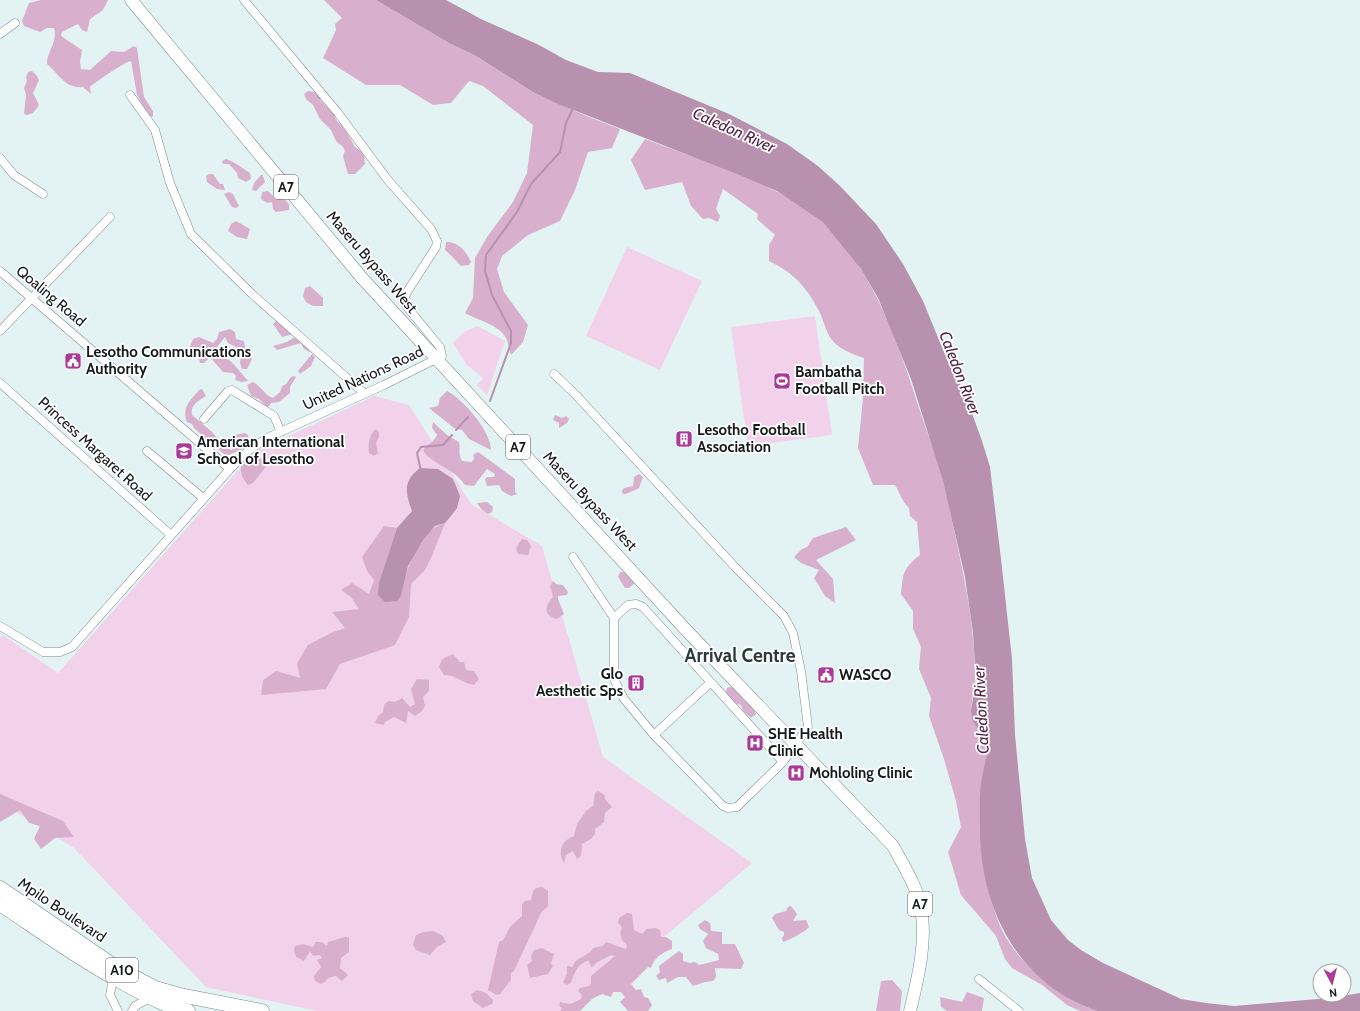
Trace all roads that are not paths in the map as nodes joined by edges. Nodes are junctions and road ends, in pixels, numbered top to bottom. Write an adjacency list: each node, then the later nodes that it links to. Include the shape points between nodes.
1 (131, 0): 12 (main road, Maseru Bypass West / A7, via 362,278)
2 (244, 0): 12 (street, United Nations Road, via 338,113 387,179 431,229 436,247 404,299 407,307 440,346 442,356)
3 (15, 23): 4 (street)
4 (0, 34)
5 (130, 95): 15 (street, via 155,130 170,183 191,234 252,294)
6 (0, 158): 7 (street, via 14,175)
7 (44, 194)
8 (110, 217): 10 (street)
9 (0, 271): 10 (street, Qoaling Road)
10 (33, 298): 11 (street); 19 (street, Qoaling Road)
11 (0, 332)
12 (438, 359): 15 (street, United Nations Road); 27 (main road, Maseru Bypass West / A7)
13 (554, 374): 27 (street, via 784,616 793,633 808,727)
14 (0, 383): 21 (street, Princess Margaret Road)
15 (364, 393): 17 (street, United Nations Road)
16 (204, 419): 17 (street, via 232,390 274,416)
17 (281, 432): 19 (street, United Nations Road, via 248,451)
18 (147, 451): 20 (street)
19 (230, 469): 20 (street, United Nations Road)
20 (203, 498): 21 (street, United Nations Road)
21 (171, 536): 24 (street, United Nations Road, via 72,647 60,652 43,652)
22 (573, 557): 23 (street)
23 (614, 618): 25 (street, via 628,605 636,604 643,607); 26 (street, via 614,679 624,699)
24 (0, 626)
25 (710, 683): 26 (street); 28 (street)
26 (654, 735): 28 (street, via 723,806 728,808 737,806)
27 (796, 746): 28 (street); 38 (main road, Maseru Bypass West / A7, via 893,846 911,880 920,906 923,934 921,958)
28 (783, 762)
29 (0, 888): 31 (highway, Mpilo Boulevard / A10)
30 (0, 904): 31 (highway, Mpilo Boulevard / A10, via 66,949)
31 (115, 972): 33 (highway, Mpilo Boulevard / A10); 34 (street, via 110,995); 37 (highway, Mpilo Boulevard / A10, via 180,995)
32 (979, 979): 39 (street)
33 (150, 998): 35 (street, via 135,1006); 36 (highway, Mpilo Boulevard / A10)
34 (118, 1011)
35 (132, 1011)
36 (188, 1011)
37 (262, 1011)
38 (910, 1011)
39 (1019, 1011)

